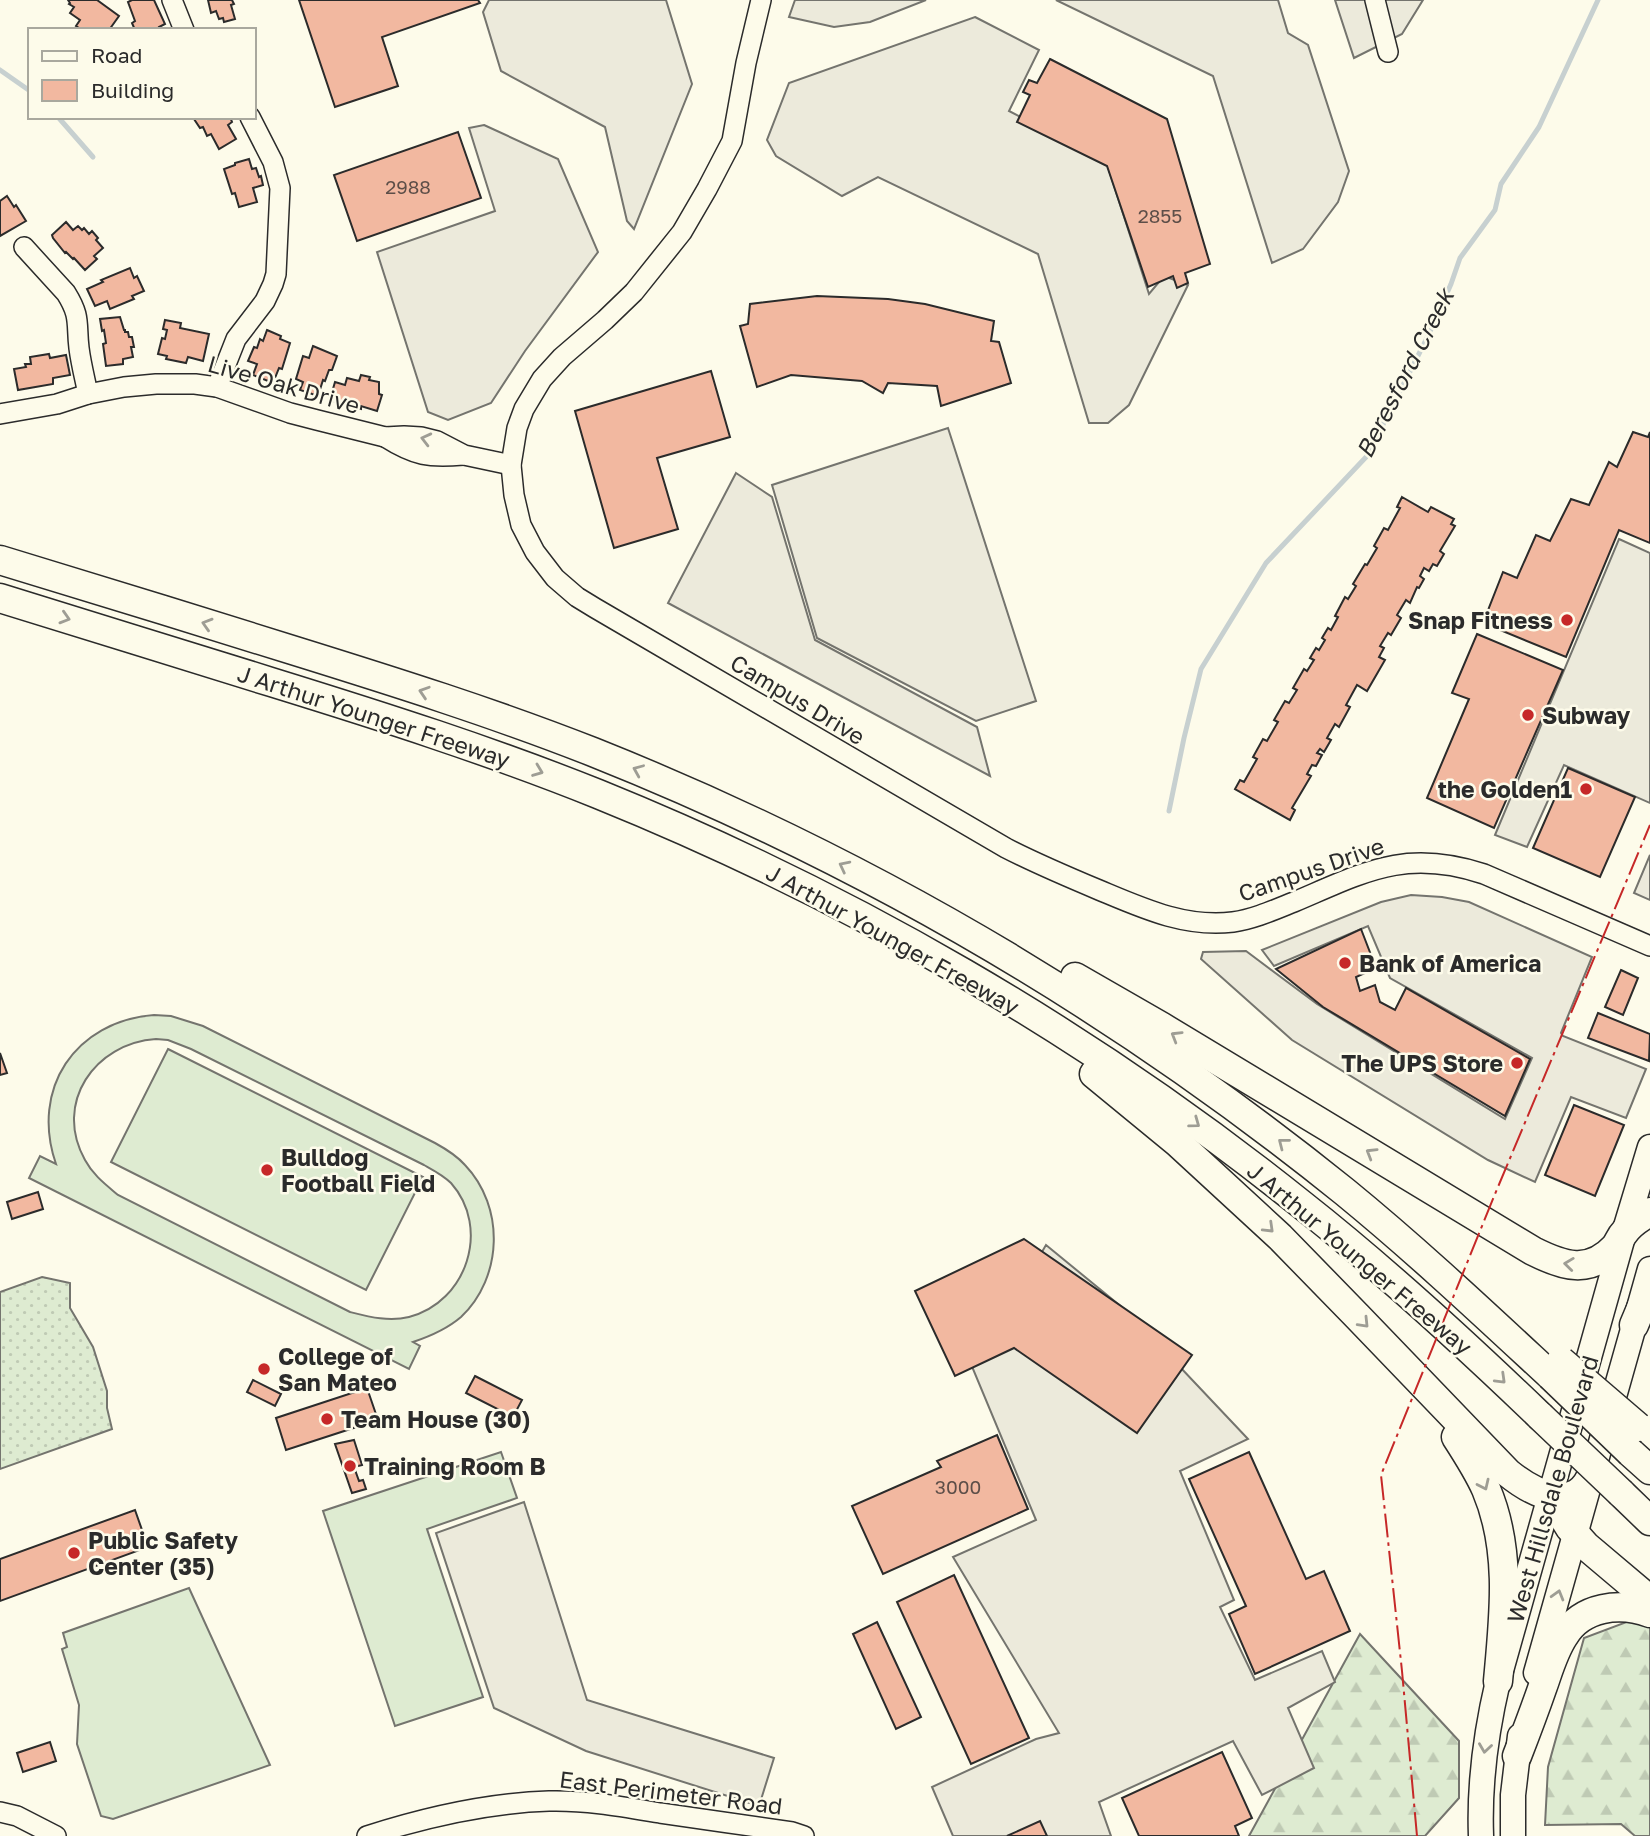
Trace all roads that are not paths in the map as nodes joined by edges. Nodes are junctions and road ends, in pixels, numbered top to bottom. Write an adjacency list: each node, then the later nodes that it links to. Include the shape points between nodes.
1 (172, 0): 4 (street)
2 (761, 0): 11 (street, Campus Drive, via 726,153 682,232 648,275 542,379 520,418)
3 (1375, 0): 5 (street)
4 (183, 28)
5 (1388, 52)
6 (251, 119): 8 (street, via 273,162 280,188 275,274 264,301 236,339)
7 (24, 247): 9 (street, via 72,302)
8 (218, 387): 9 (street, Live Oak Drive, via 156,384); 11 (street, Live Oak Drive, via 290,413 385,437 421,455 464,455)
9 (88, 394): 10 (street, Live Oak Drive)
10 (0, 414)
11 (511, 465): 15 (street, Campus Drive, via 516,507 527,538 564,587 980,833 1061,874 1163,915 1232,922 1385,866 1456,865)
12 (0, 559): 14 (highway, J Arthur Younger Freeway, one-way to 12, via 723,808 536,730)
13 (0, 598): 16 (highway, J Arthur Younger Freeway, one-way to 16, via 427,731 566,781 767,869)
14 (904, 898): 19 (highway, one-way to 14, via 1608,1253 1592,1263 1569,1265 1551,1260 1094,988 1022,950); 24 (highway, J Arthur Younger Freeway, one-way to 14, bridge, via 1554,1366 1255,1122 1014,960)
15 (1650, 946)
16 (995, 992): 23 (highway, one-way to 23, via 1205,1167); 27 (highway, J Arthur Younger Freeway, one-way to 27, bridge, via 1150,1091 1271,1180 1397,1284)
17 (1650, 1147): 19 (main road, West Hillsdale Boulevard)
18 (1650, 1212): 19 (highway)
19 (1623, 1233): 26 (main road, West Hillsdale Boulevard)
20 (1650, 1269): 22 (main road, West Hillsdale Boulevard)
21 (1650, 1292): 22 (highway)
22 (1634, 1325): 25 (main road, West Hillsdale Boulevard)
23 (1423, 1385): 26 (highway, via 1508,1474); 31 (highway, one-way to 31, via 1479,1475 1496,1517 1504,1573)
24 (1642, 1447)
25 (1593, 1471): 26 (highway, via 1578,1493); 28 (main road, West Hillsdale Boulevard)
26 (1550, 1496): 28 (highway); 31 (main road, West Hillsdale Boulevard)
27 (1650, 1521)
28 (1575, 1535): 29 (highway); 32 (main road, West Hillsdale Boulevard, one-way to 28)
29 (1650, 1600)
30 (1650, 1614): 32 (highway, via 1626,1607 1607,1608 1585,1615 1569,1628)
31 (1498, 1681): 37 (main road, West Hillsdale Boulevard, one-way to 37, via 1483,1756)
32 (1517, 1756): 38 (main road, West Hillsdale Boulevard)
33 (0, 1812): 34 (street)
34 (56, 1836)
35 (367, 1836): 36 (street, East Perimeter Road, via 494,1805 551,1801 607,1805)
36 (804, 1836)
37 (1481, 1836)
38 (1513, 1836)

